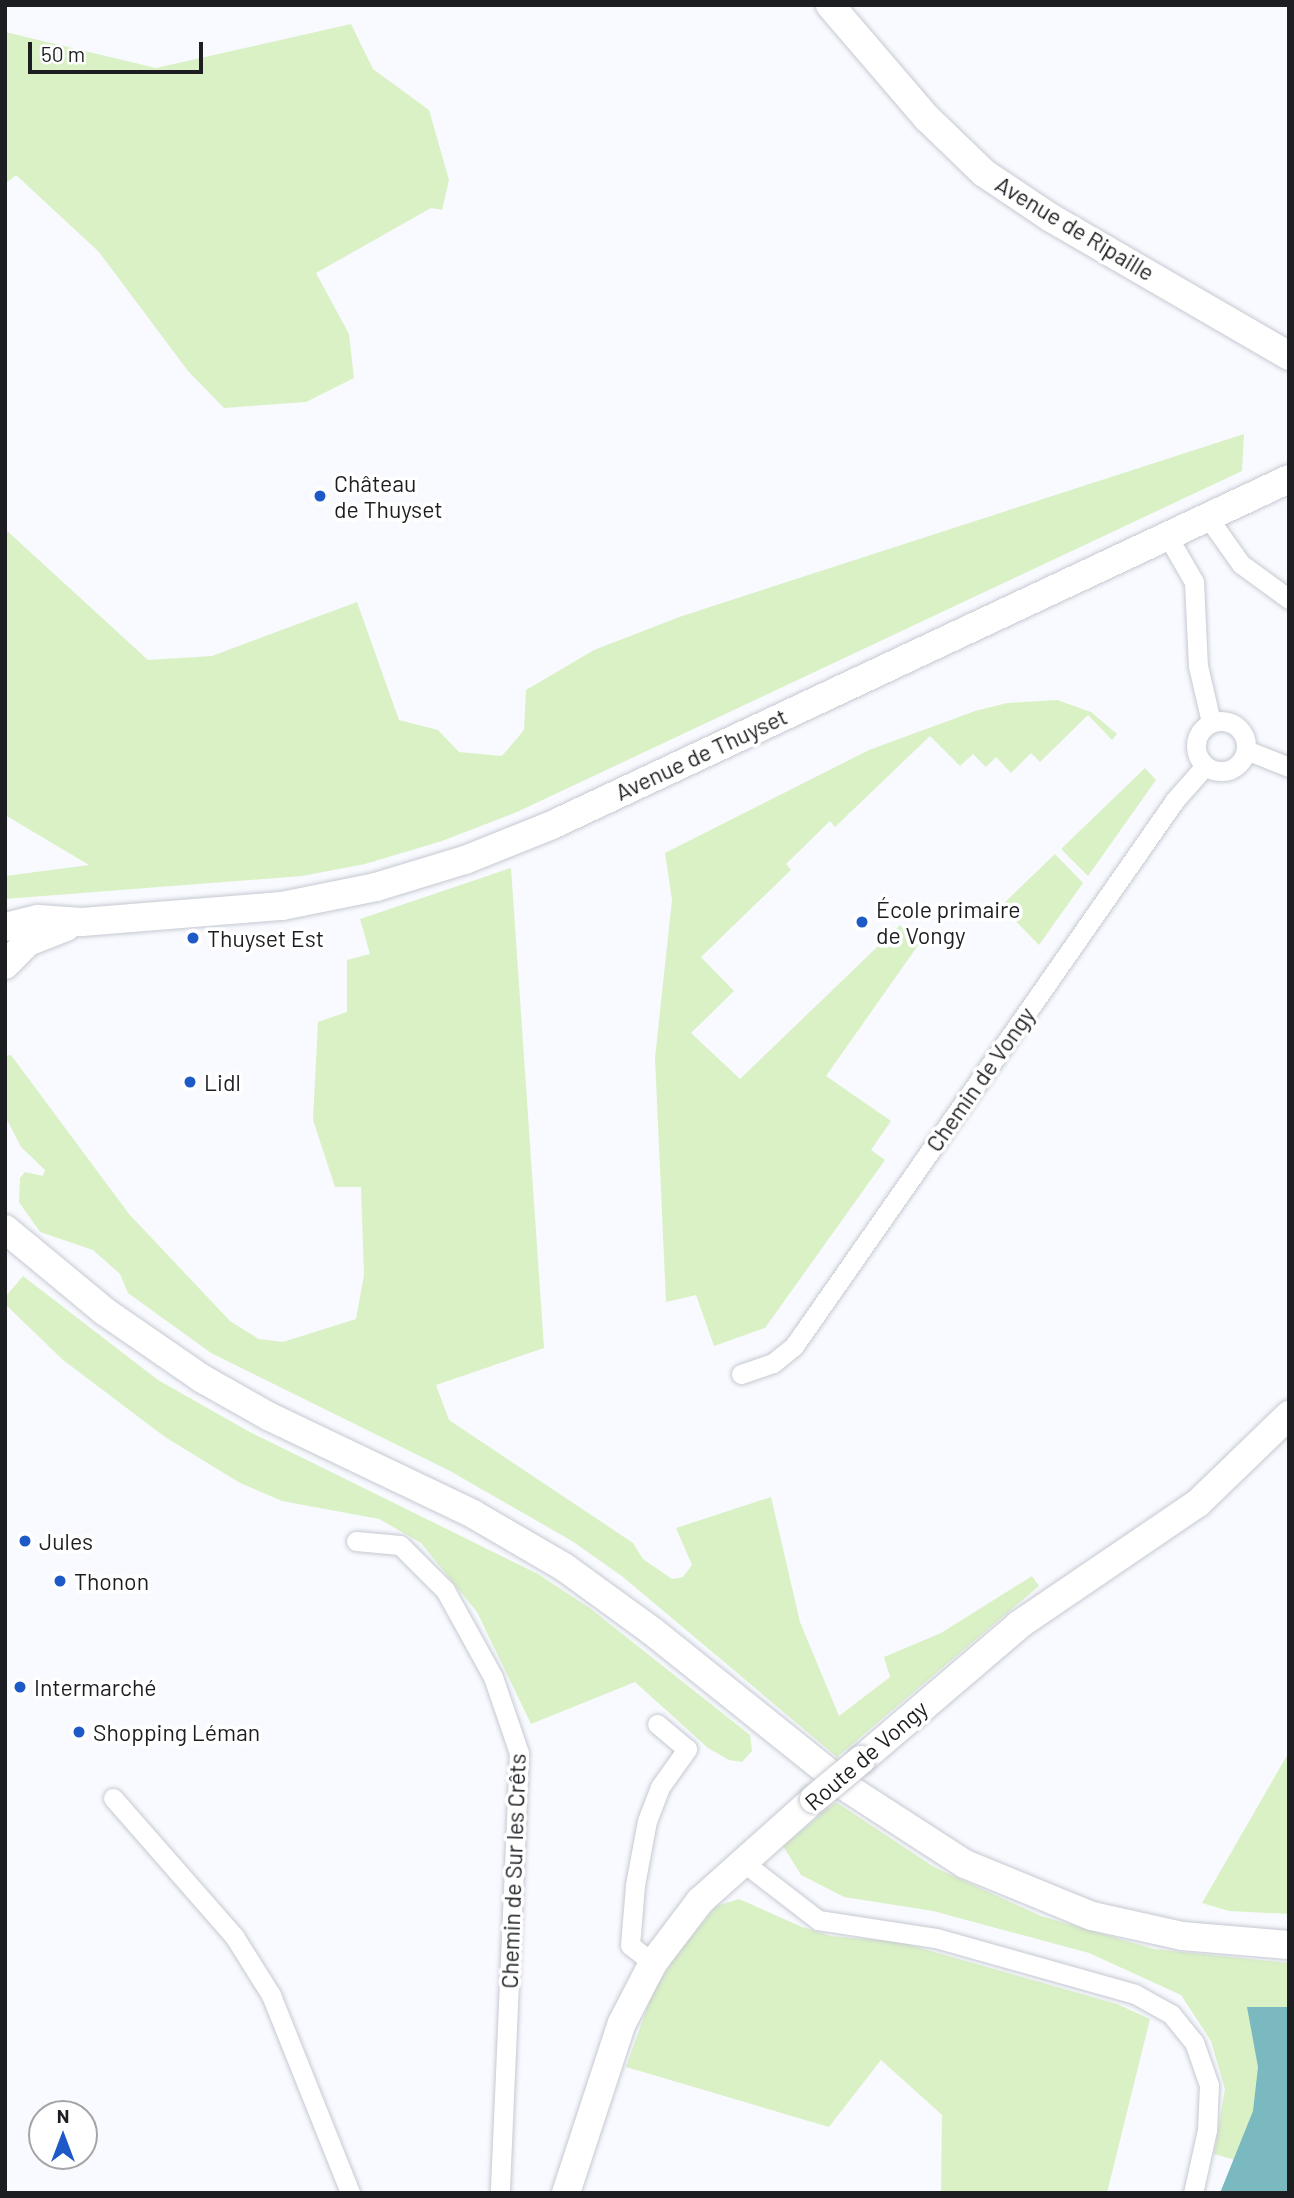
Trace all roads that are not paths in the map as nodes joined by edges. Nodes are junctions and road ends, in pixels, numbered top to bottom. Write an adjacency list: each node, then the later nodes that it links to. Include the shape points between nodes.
1 (830, 5): 2 (street, Avenue de Ripaille, via 927,118 984,173 1051,218)
2 (1289, 356)
3 (1289, 479): 4 (street, Avenue de Thuyset)
4 (1208, 516): 5 (street, Avenue de Thuyset); 6 (street, via 1241,564)
5 (1167, 535): 7 (street, via 1194,582 1198,666); 11 (street, Avenue de Thuyset, via 552,825 465,860 376,887 282,906)
6 (1289, 599)
7 (1211, 722): 8 (street, via 1236,726); 9 (street, via 1196,742)
8 (1246, 750): 9 (street, via 1230,769); 10 (street)
9 (1205, 766): 16 (street, Chemin de Vongy, via 1175,800 794,1346 773,1363)
10 (1289, 766)
11 (82, 922): 12 (street, Avenue de Thuyset, via 38,919); 13 (street, Avenue de Thuyset, via 28,942)
12 (5, 927)
13 (5, 965)
14 (5, 1217): 15 (street)
15 (14, 1235): 22 (street, via 104,1311 201,1378 281,1423 473,1514 554,1561 652,1631 849,1789 965,1864 1049,1901 1115,1921 1182,1936)
16 (741, 1374)
17 (1289, 1415): 21 (street, Route de Vongy, bridge, via 1198,1503 1020,1624)
18 (356, 1541): 25 (street, Chemin de Sur les Crêts, via 400,1545 445,1590 494,1677 519,1753)
19 (657, 1724): 23 (street, via 687,1749 660,1787 647,1821 635,1885 630,1945)
20 (113, 1798): 24 (street, via 234,1936 271,1996)
21 (743, 1862): 23 (street, Route de Vongy, via 699,1901); 27 (street, via 818,1920 936,1938 1135,1994 1171,2014 1194,2042 1209,2085 1208,2130)
22 (1289, 1945)
23 (653, 1963): 26 (street, Route de Vongy, via 622,2023)
24 (350, 2193)
25 (500, 2193)
26 (566, 2193)
27 (1193, 2193)

